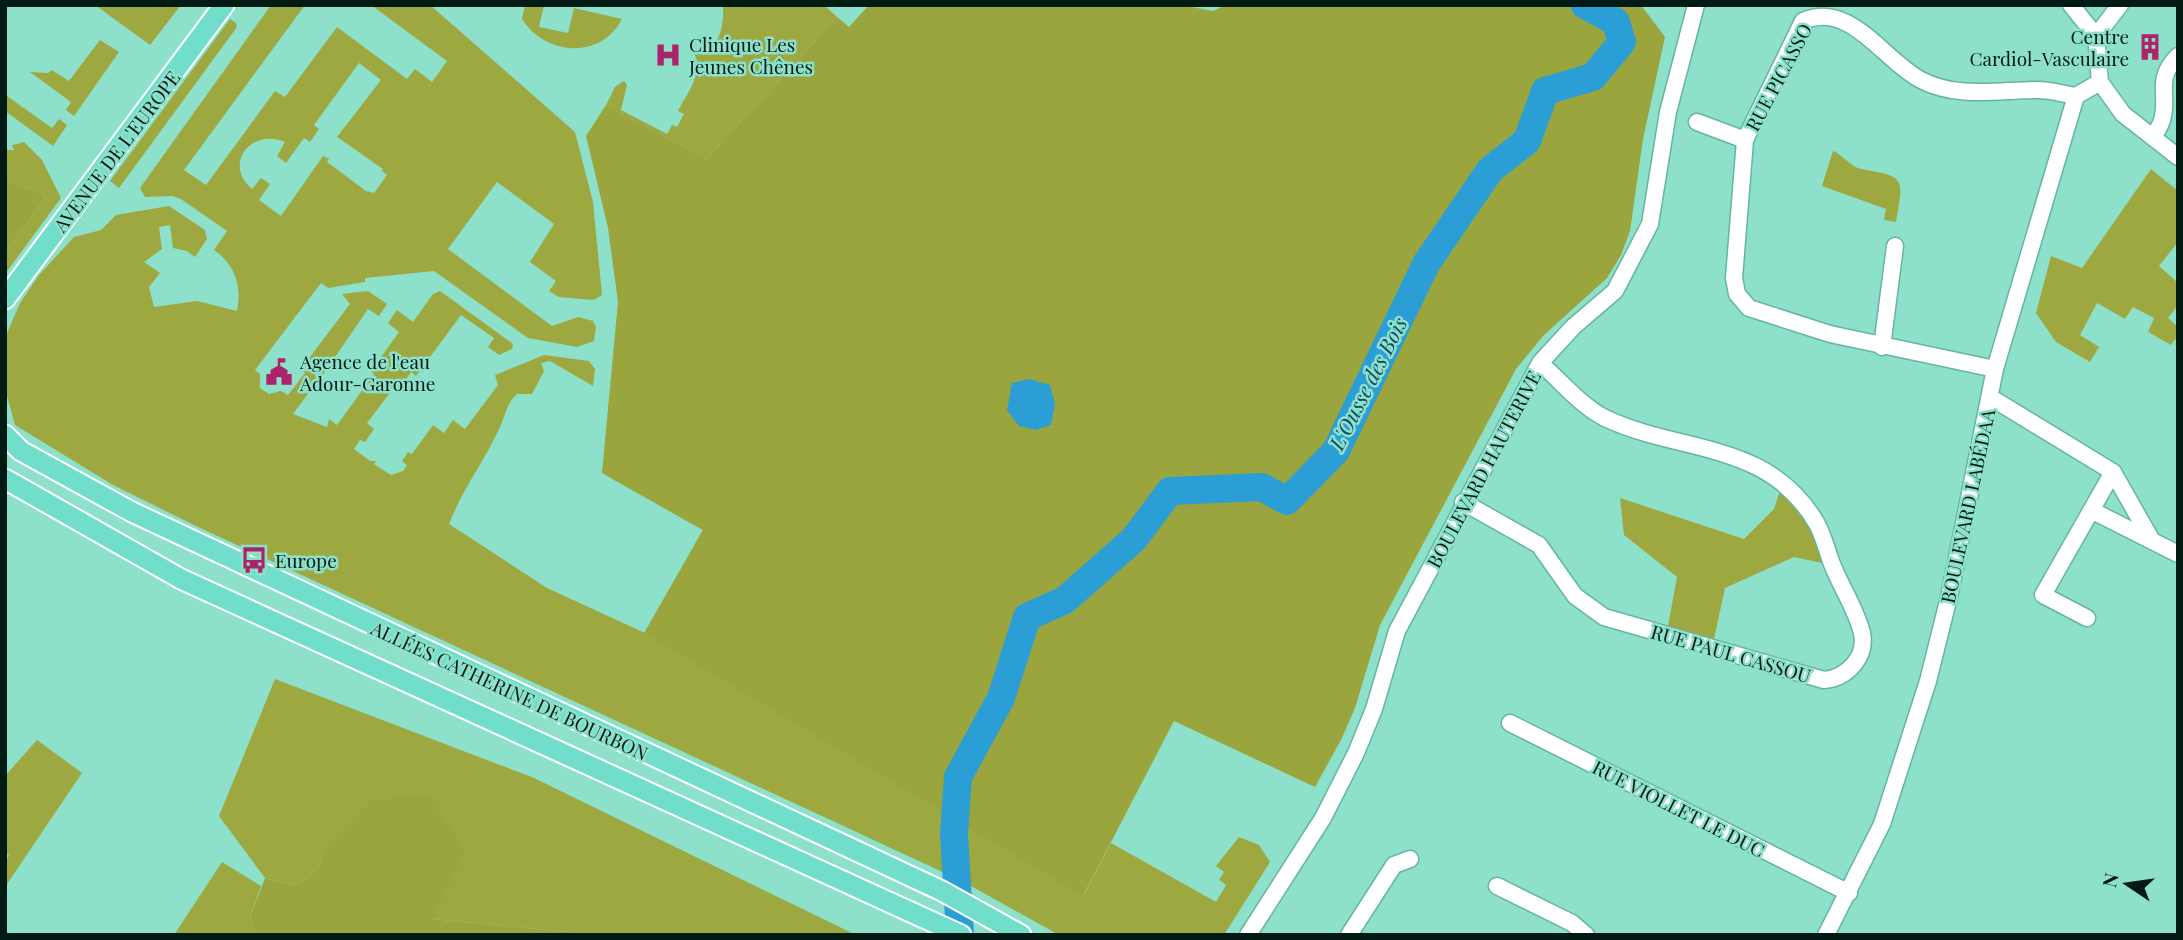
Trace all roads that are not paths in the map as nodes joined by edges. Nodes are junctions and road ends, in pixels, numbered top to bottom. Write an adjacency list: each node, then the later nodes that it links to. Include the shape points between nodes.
1 (224, 5): 14 (main road, AVENUE DE L'EUROPE)
2 (1696, 5): 16 (street, BOULEVARD HAUTERIVE, via 1668,112 1650,224 1615,292)
3 (2071, 5): 5 (street)
4 (2120, 5): 5 (street)
5 (2096, 36): 7 (street)
6 (2178, 56): 10 (street, via 2165,79 2164,113)
7 (2100, 82): 8 (street); 10 (street, via 2123,114)
8 (2076, 96): 11 (street, RUE PICASSO, via 2042,90 1959,92 1932,85 1907,71 1850,16 1830,9 1803,21); 17 (street, BOULEVARD LABÉDAA)
9 (1697, 122): 11 (street, RUE PICASSO)
10 (2153, 137): 12 (street)
11 (1745, 140): 15 (street, RUE PICASSO, via 1734,278 1743,302 1759,312)
12 (2178, 157)
13 (1895, 246): 15 (street)
14 (6, 301)
15 (1882, 347): 17 (street, RUE PICASSO)
16 (1540, 363): 22 (street, BOULEVARD HAUTERIVE); 22 (street, RUE PAUL CASSOU, via 1607,419 1727,453 1785,484 1818,525 1857,621 1863,644 1857,662 1842,675 1824,680 1604,617 1575,596 1539,545)
17 (1996, 369): 18 (street, BOULEVARD LABÉDAA)
18 (1990, 397): 20 (street); 30 (street, BOULEVARD LABÉDAA, via 1928,681 1882,824)
19 (5, 435): 32 (main road, ALLÉES CATHERINE DE BOURBON, via 21,451 144,517 942,891)
20 (2113, 472): 23 (street); 24 (street)
21 (5, 479): 31 (main road, ALLÉES CATHERINE DE BOURBON, via 181,579)
22 (1463, 502): 33 (street, BOULEVARD HAUTERIVE, via 1397,631 1356,753 1322,818)
23 (2093, 511): 24 (street); 26 (street, via 2043,595)
24 (2151, 539): 25 (street)
25 (2178, 554)
26 (2087, 618)
27 (1510, 723): 30 (street, RUE VIOLLET LE DUC)
28 (1410, 859): 34 (street, via 1394,864)
29 (1497, 886): 35 (street, via 1572,923)
30 (1849, 893): 36 (street, BOULEVARD LABÉDAA)
31 (961, 935)
32 (1021, 935)
33 (1248, 935)
34 (1349, 935)
35 (1586, 935)
36 (1826, 935)

